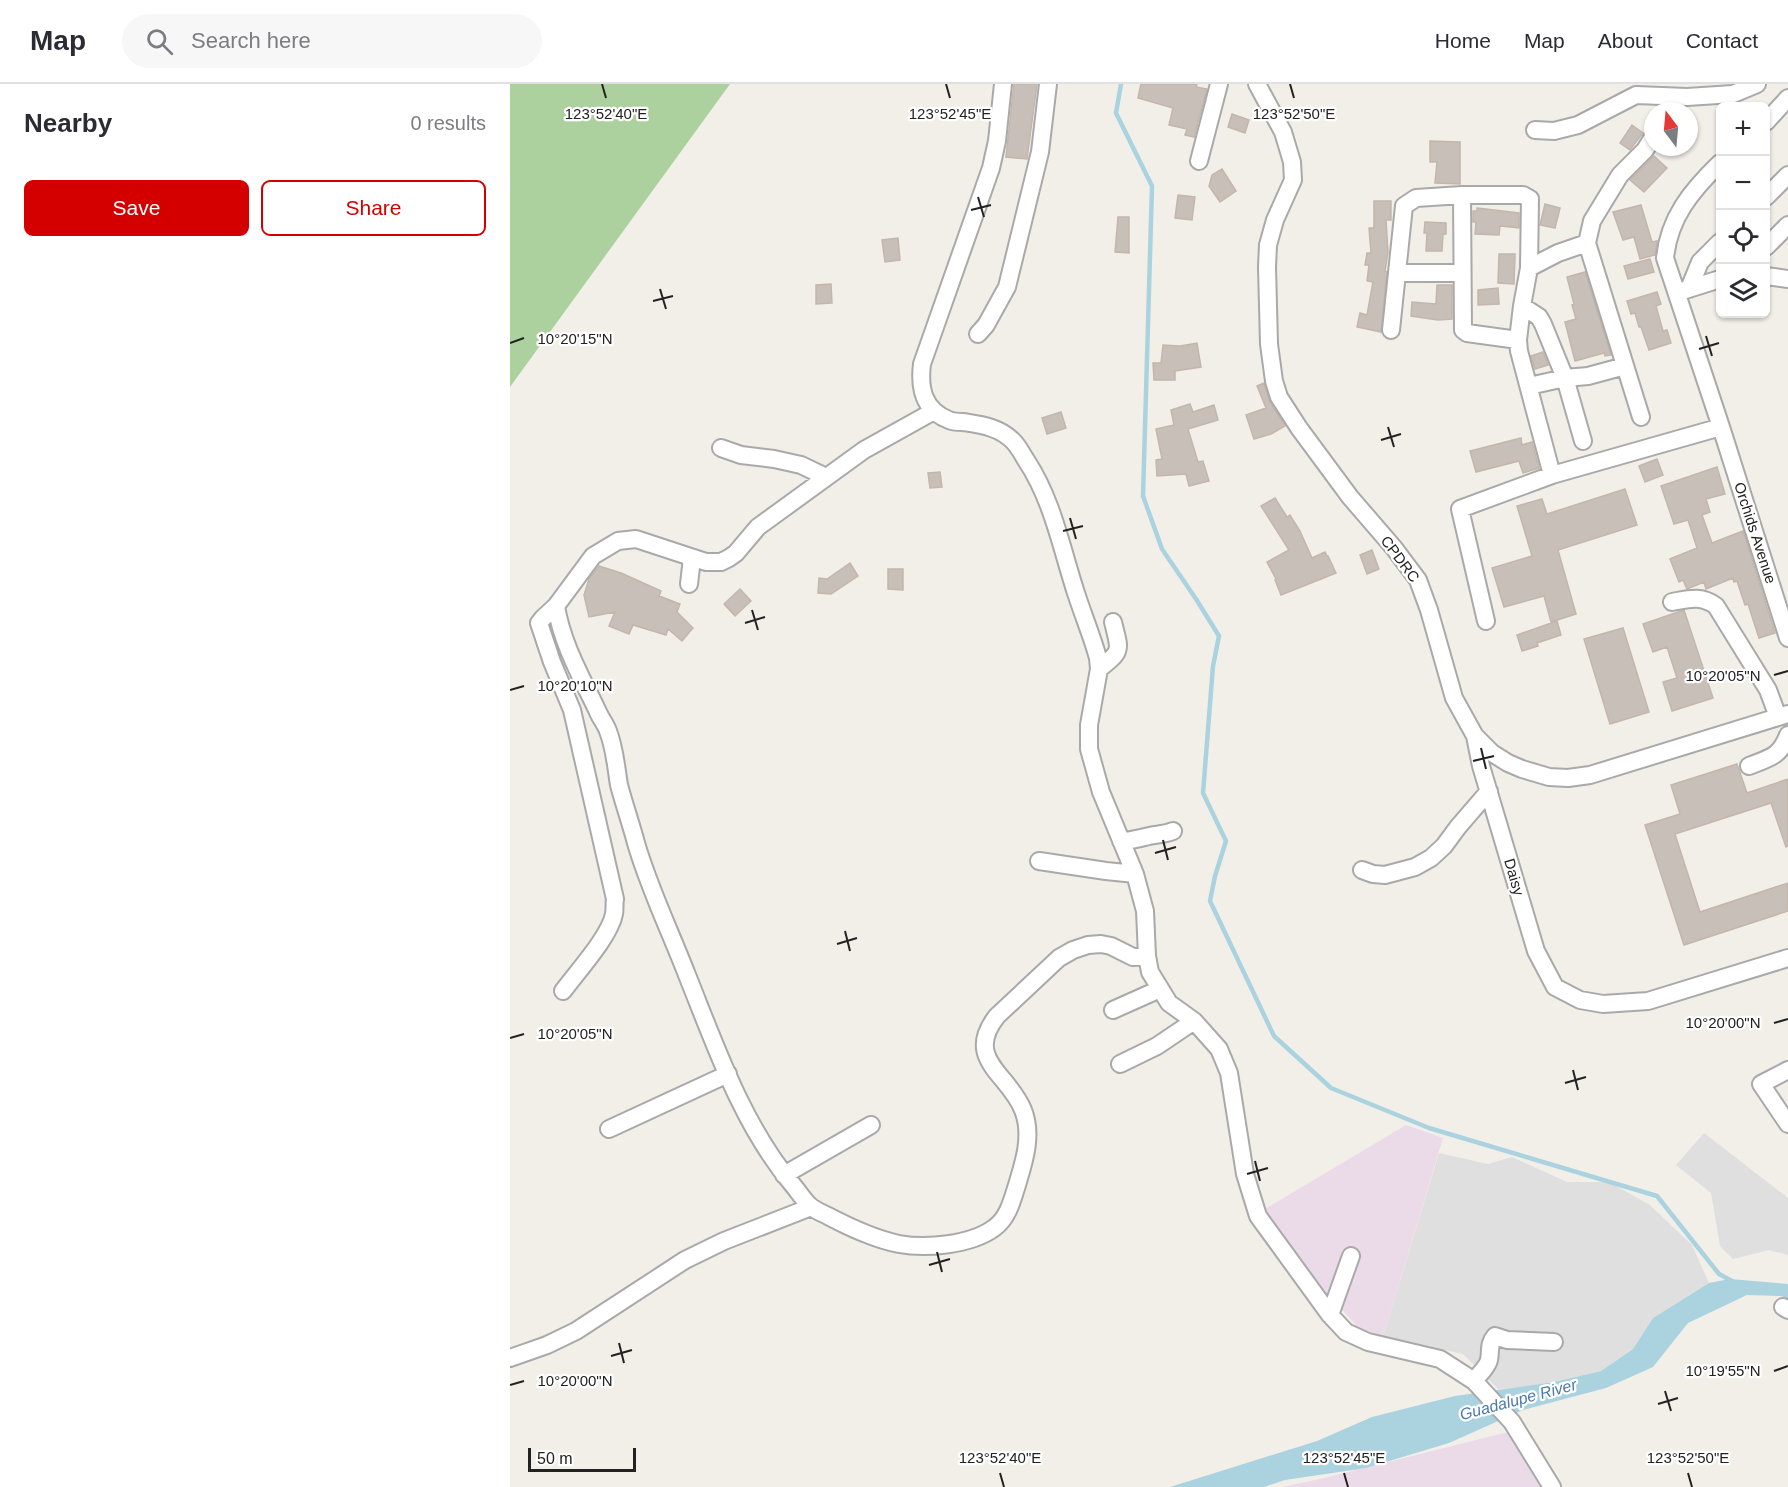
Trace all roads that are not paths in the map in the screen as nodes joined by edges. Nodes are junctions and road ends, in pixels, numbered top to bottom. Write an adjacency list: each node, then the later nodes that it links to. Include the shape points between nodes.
1 (1003, 84): 33 (street, via 991,168 922,364 922,390)
2 (1048, 84): 28 (street, via 1040,152 1006,288)
3 (1219, 84): 10 (street)
4 (1257, 84): 50 (street, CPDRC, via 1283,132 1292,162 1293,180 1268,244 1269,344 1274,381 1299,428 1419,580 1454,698)
5 (1757, 84): 8 (street, via 1733,94 1636,95 1578,124 1554,132)
6 (1788, 98): 7 (street)
7 (1770, 118)
8 (1535, 130)
9 (1644, 151): 16 (street, via 1620,175 1592,221)
10 (1199, 161)
11 (1716, 168): 25 (street, Orchids Avenue, via 1684,204 1667,241 1665,258)
12 (1788, 175): 13 (street)
13 (1770, 193)
14 (1462, 195): 19 (street, via 1523,195 1530,199); 20 (street, via 1416,198 1404,206); 21 (street)
15 (1788, 225): 17 (street)
16 (1587, 243): 19 (street); 30 (street)
17 (1770, 243)
18 (1716, 246): 25 (street, via 1700,262)
19 (1529, 268): 26 (street)
20 (1397, 273): 21 (street); 27 (street)
21 (1461, 273): 29 (street, via 1463,330)
22 (1770, 277): 23 (street)
23 (1788, 279)
24 (1716, 280): 25 (street)
25 (1682, 291): 35 (street, Orchids Avenue)
26 (1522, 306): 29 (street); 31 (street, via 1544,324)
27 (1391, 330)
28 (978, 334)
29 (1518, 340): 32 (street)
30 (1625, 366): 31 (street); 34 (street)
31 (1565, 378): 32 (street); 36 (street)
32 (1529, 386): 38 (street)
33 (934, 411): 39 (street, via 864,450); 47 (street, via 949,420 988,426 1003,433 1015,443 1033,470 1054,516)
34 (1641, 417)
35 (1721, 427): 38 (street); 46 (street, Orchids Avenue)
36 (1583, 441)
37 (721, 448): 39 (street, via 801,465)
38 (1552, 475): 44 (street, via 1460,509)
39 (826, 477): 40 (street, via 758,527 729,558 721,562)
40 (692, 558): 41 (street); 43 (street, via 636,539 618,542 593,556)
41 (689, 584)
42 (1672, 602): 48 (street, via 1695,597 1716,606)
43 (556, 606): 61 (street, via 539,623 572,710 615,899 610,927); 66 (street, via 567,646 608,730 642,863)
44 (1486, 621)
45 (1113, 622): 47 (street, via 1119,650)
46 (1788, 638)
47 (1099, 669): 54 (street, via 1089,749)
48 (1783, 715): 50 (street, CPDRC, via 1590,775 1568,778 1549,777 1508,763)
49 (1788, 735): 51 (street, via 1777,755)
50 (1475, 736): 52 (street, Daisy)
51 (1749, 766)
52 (1488, 791): 56 (street, via 1431,858 1385,875); 59 (street, Daisy, via 1536,951 1555,987 1580,1000 1603,1004 1648,1001)
53 (1173, 831): 54 (street)
54 (1121, 841): 57 (street)
55 (1039, 861): 57 (street)
56 (1362, 870)
57 (1135, 874): 58 (street, via 1145,911)
58 (1147, 956): 60 (street, via 1150,972); 71 (street, via 1133,957 1101,944 1073,950 1059,958 989,1026 984,1047 992,1066 1017,1099 1027,1131 1025,1158 1011,1204 1004,1219 993,1228 958,1242 914,1247 868,1235)
59 (1788, 958)
60 (1160, 989): 62 (street); 63 (street, via 1169,1003)
61 (563, 991)
62 (1113, 1010)
63 (1194, 1021): 64 (street, via 1157,1046); 73 (street, via 1219,1049 1229,1073 1245,1174 1258,1216)
64 (1120, 1064)
65 (1788, 1070): 67 (street, via 1761,1084)
66 (728, 1074): 69 (street); 70 (street, via 765,1147)
67 (1788, 1124)
68 (871, 1125): 70 (street)
69 (609, 1129)
70 (784, 1175): 71 (street)
71 (811, 1207): 75 (street, via 685,1260 576,1331)
72 (1351, 1256): 73 (street)
73 (1330, 1315): 76 (street, via 1346,1332 1368,1342 1440,1359)
74 (1554, 1342): 76 (street, via 1495,1336)
75 (510, 1358)
76 (1477, 1384): 77 (street, via 1512,1422)
77 (1552, 1487)

